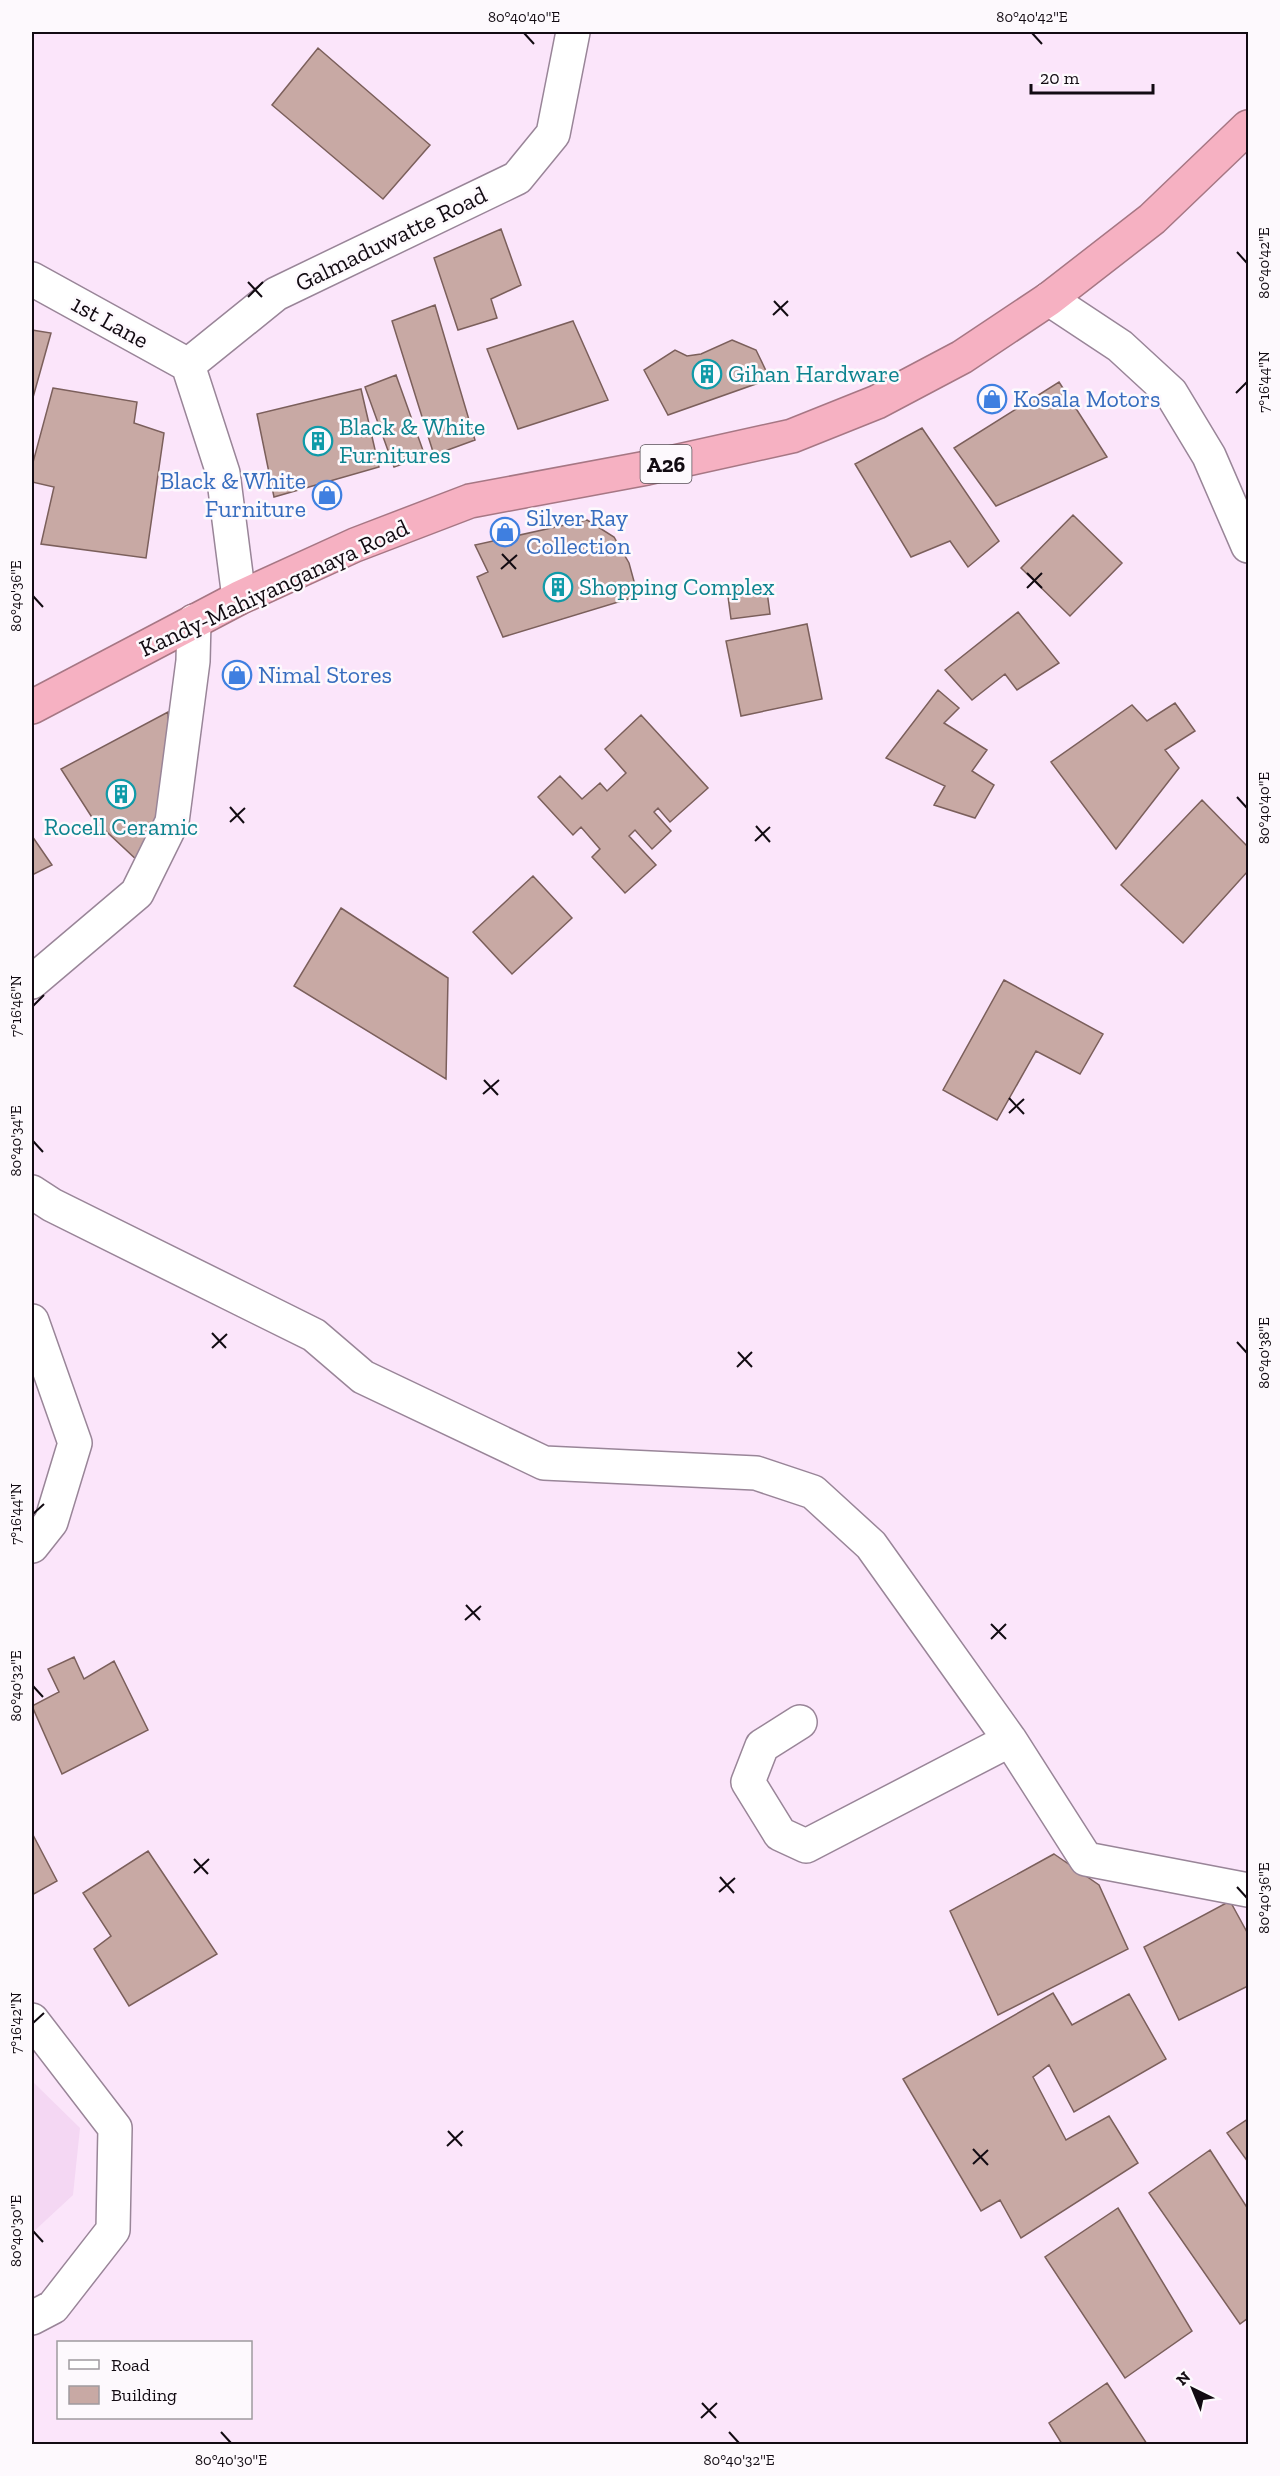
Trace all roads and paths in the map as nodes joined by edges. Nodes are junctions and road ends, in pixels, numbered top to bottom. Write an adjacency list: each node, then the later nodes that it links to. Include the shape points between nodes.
1 (573, 32): 5 (street, Galmaduwatte Road, via 553,134 518,178 276,294)
2 (1248, 127): 4 (highway, Kandy-Mahiyanganaya Road / A26, via 1152,219)
3 (32, 279): 5 (street, 1st Lane)
4 (1049, 299): 6 (street, via 1120,346 1171,393 1209,456); 7 (highway, Kandy-Mahiyanganaya Road / A26, via 962,357 886,397 792,436 470,501 355,545)
5 (188, 365): 7 (street, via 223,473)
6 (1248, 546)
7 (239, 598): 8 (highway, Kandy-Mahiyanganaya Road / A26)
8 (194, 621): 9 (highway, Kandy-Mahiyanganaya Road / A26); 10 (street, via 193,661 172,822 137,893)
9 (32, 707)
10 (32, 982)
11 (32, 1192): 15 (street, via 314,1335 363,1377 544,1463 756,1473 813,1492 871,1545)
12 (32, 1321): 13 (street, via 75,1443 51,1522)
13 (32, 1546)
14 (800, 1722): 15 (street, via 762,1746 748,1782 780,1834 806,1846)
15 (1010, 1740): 16 (street, via 1086,1859)
16 (1248, 1890)
17 (32, 2020): 18 (street, via 115,2128 113,2230 53,2307)
18 (32, 2318)

